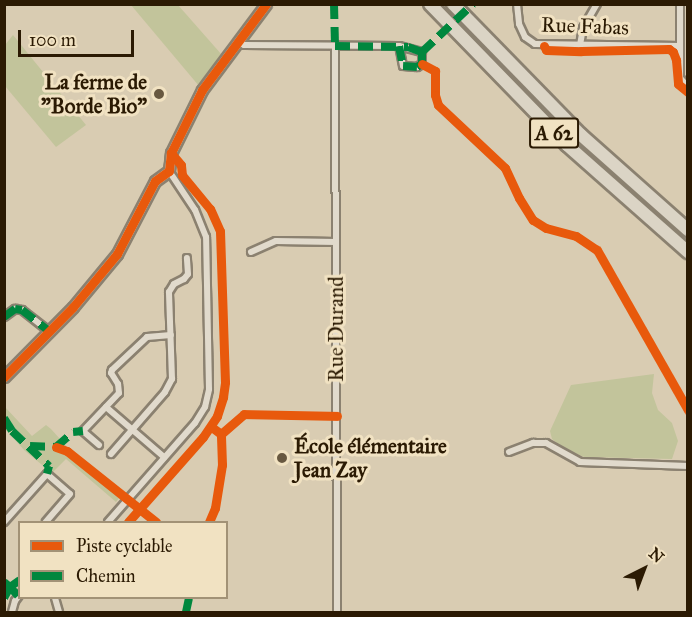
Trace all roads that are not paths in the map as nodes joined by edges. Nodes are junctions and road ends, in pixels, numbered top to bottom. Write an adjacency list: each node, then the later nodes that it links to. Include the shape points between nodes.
1 (266, 4): 7 (street)
2 (430, 4): 17 (highway, A 62, via 567,145)
3 (453, 4): 14 (highway, A 62, via 581,135)
4 (517, 4): 8 (street, Rue Fabas, via 519,24 529,41 544,46)
5 (597, 4): 8 (street, via 583,28)
6 (680, 4): 11 (street)
7 (239, 41): 9 (street, via 244,45); 13 (street, via 194,104 171,153)
8 (580, 45): 11 (street, Rue Fabas)
9 (335, 46): 10 (street); 15 (street, Rue Durand)
10 (399, 46): 10 (street, via 422,52 422,64 417,68 403,66)
11 (680, 46): 12 (street, via 680,78)
12 (685, 86)
13 (169, 171): 20 (street, via 155,181 117,254 73,308); 28 (street, via 195,210 206,237 209,380 199,418)
14 (687, 230)
15 (336, 242): 16 (street, via 276,242); 35 (street, Rue Durand)
16 (250, 252)
17 (687, 252)
18 (187, 258): 21 (street, via 188,274 169,292)
19 (4, 317): 20 (street, via 15,309 22,310)
20 (48, 330): 22 (street)
21 (171, 335): 23 (street, via 147,337 112,370 119,393); 24 (street, via 170,384)
22 (4, 377)
23 (106, 406): 24 (street); 25 (street, via 83,431)
24 (133, 430): 27 (street); 28 (street)
25 (99, 445)
26 (509, 452): 29 (street, via 533,443 546,444 580,462)
27 (111, 454)
28 (165, 457): 31 (street)
29 (687, 466)
30 (47, 521): 32 (street, via 70,494 47,474)
31 (109, 521)
32 (4, 522)
33 (18, 597): 34 (street)
34 (12, 612)
35 (338, 612)

